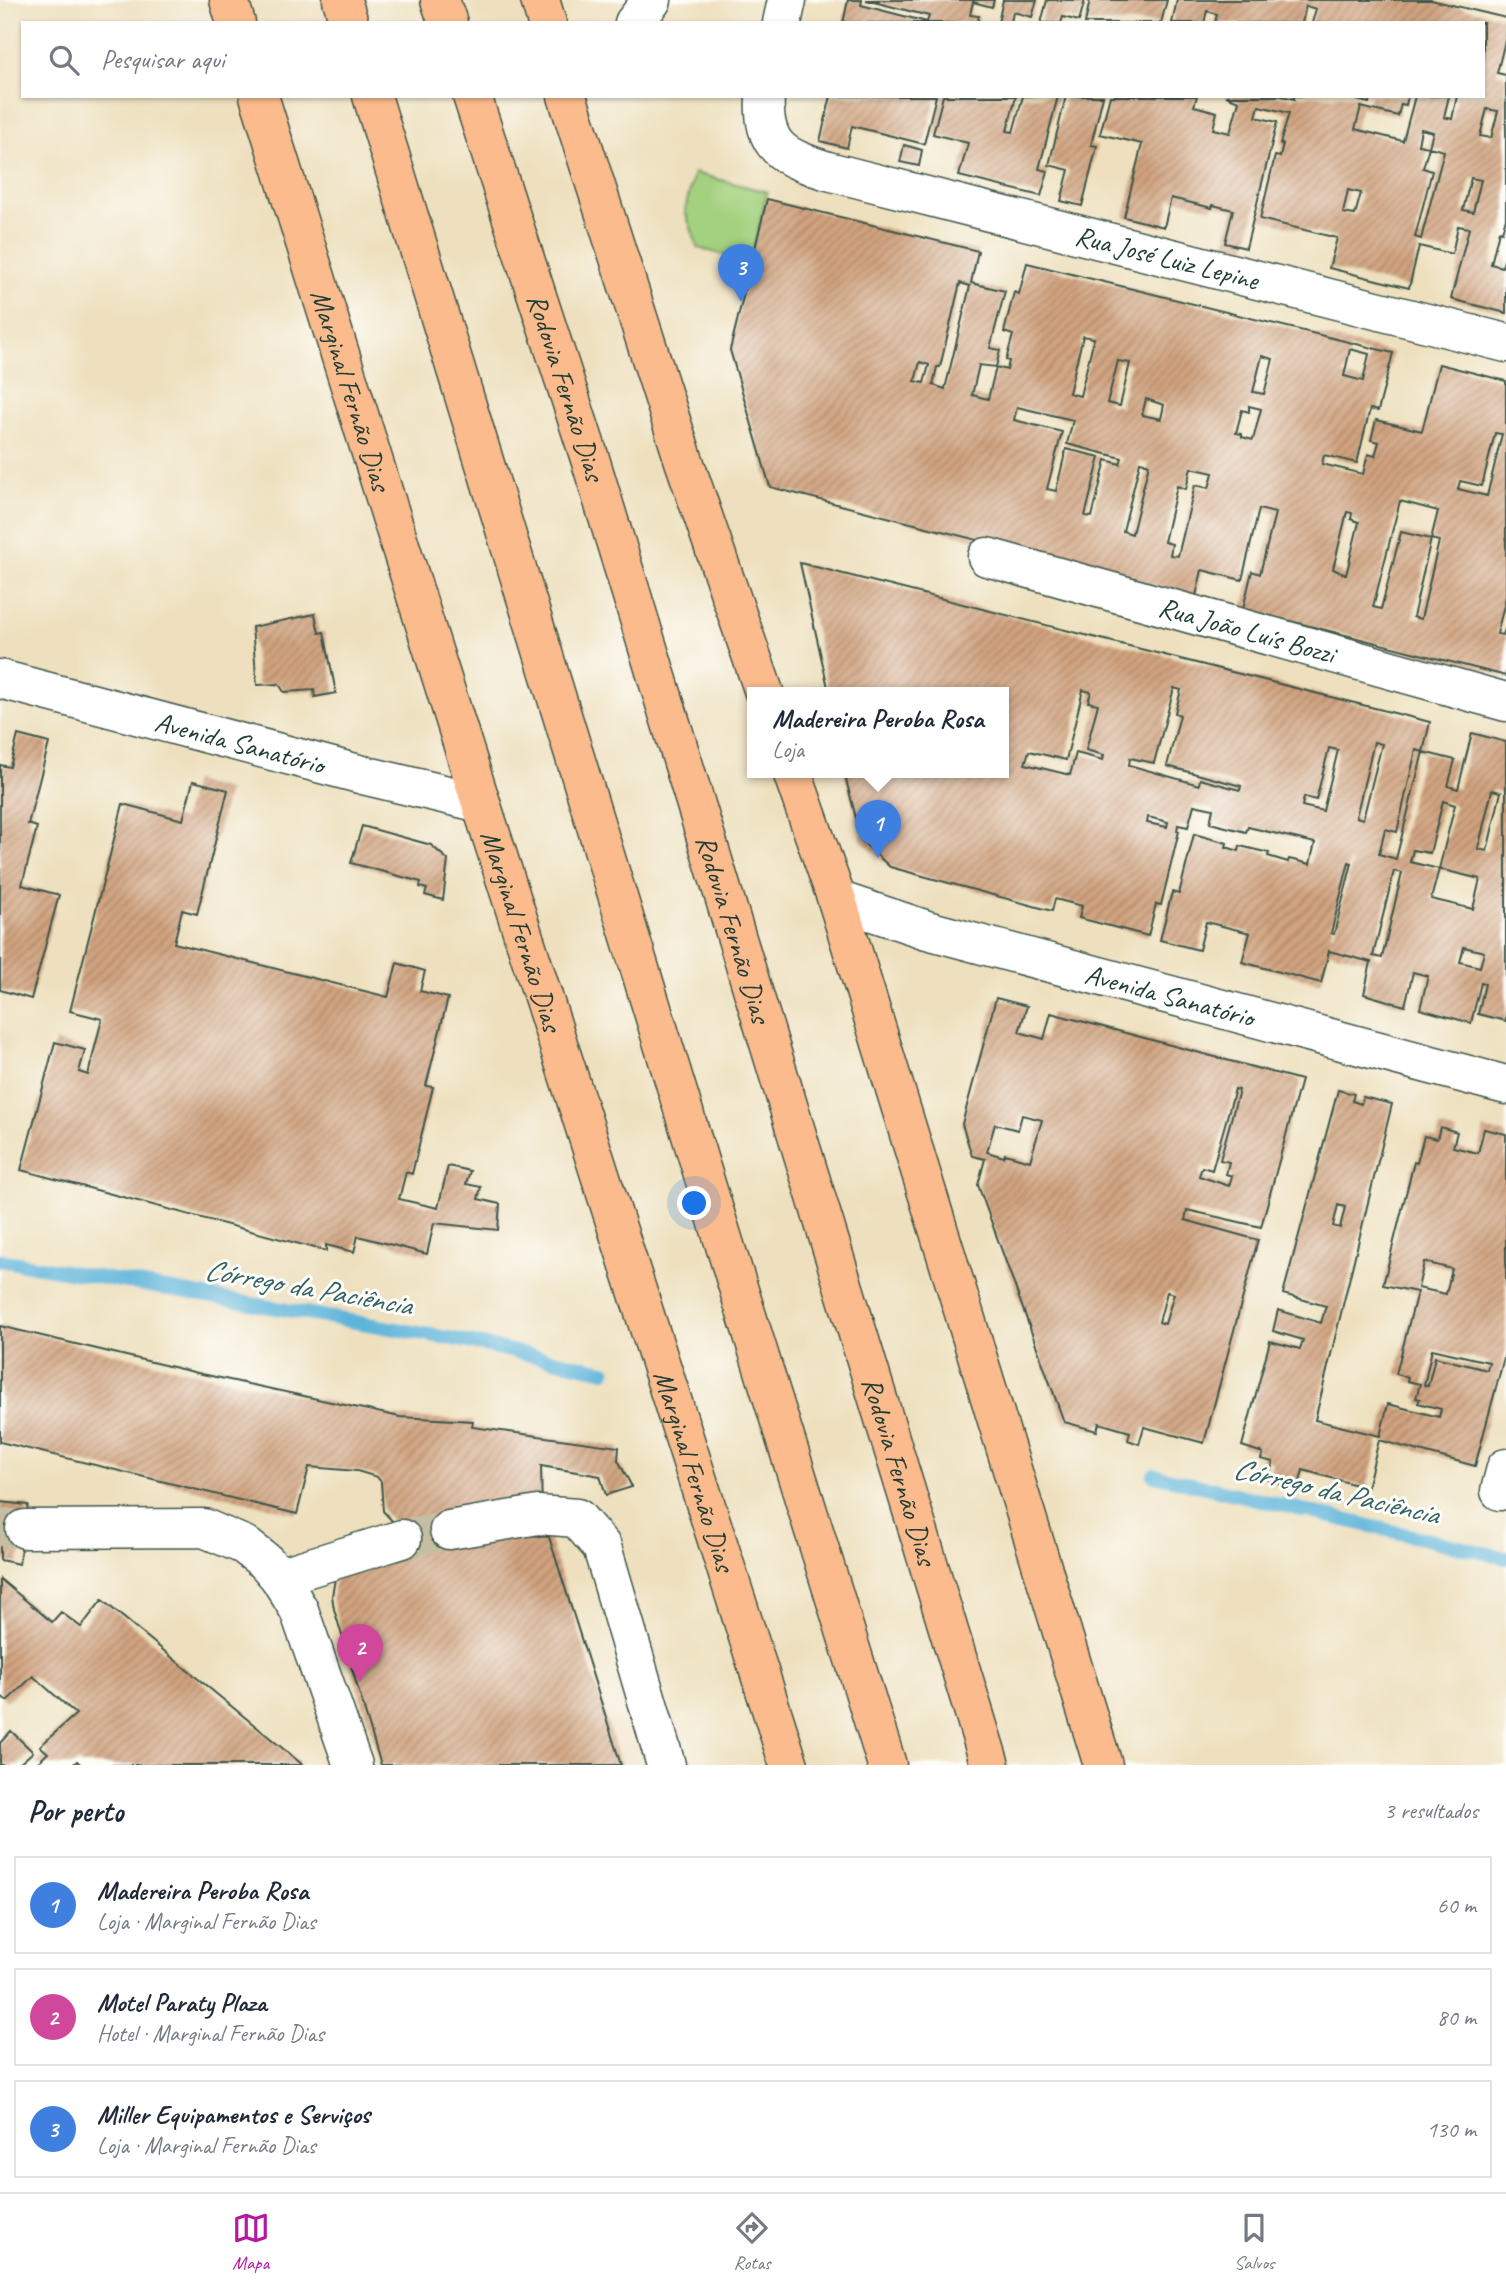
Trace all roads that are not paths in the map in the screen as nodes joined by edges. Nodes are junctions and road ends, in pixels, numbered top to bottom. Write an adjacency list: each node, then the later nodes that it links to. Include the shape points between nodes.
1 (229, 0): 7 (highway)
2 (342, 0): 8 (highway)
3 (440, 0): 9 (highway)
4 (540, 0): 10 (highway)
5 (652, 0): 11 (street)
6 (788, 0): 12 (street)
7 (235, 21)
8 (348, 21)
9 (447, 21)
10 (546, 21)
11 (636, 21)
12 (783, 21)
13 (260, 98): 24 (highway, Marginal Fernão Dias)
14 (373, 98): 36 (highway)
15 (473, 98): 37 (highway, Rodovia Fernão Dias, via 591,462)
16 (765, 98): 18 (street, Rua José Luiz Lepine, via 771,138 796,161)
17 (571, 99): 21 (highway, via 684,461)
18 (1506, 343)
19 (987, 557): 22 (street, Rua João Luís Bozzi)
20 (1, 676): 24 (street, Avenida Sanatório)
21 (762, 687)
22 (1506, 702)
23 (794, 778): 25 (highway)
24 (481, 803): 31 (highway, Marginal Fernão Dias)
25 (836, 900): 26 (street, Avenida Sanatório, via 927,930); 38 (highway)
26 (1506, 1085)
27 (25, 1529): 30 (street, via 205,1528 244,1545)
28 (449, 1530): 33 (street, via 538,1515 577,1518 601,1547)
29 (402, 1539): 30 (street)
30 (279, 1577): 32 (street, via 299,1610)
31 (777, 1726): 34 (street); 35 (highway, Marginal Fernão Dias)
32 (353, 1765)
33 (666, 1765)
34 (770, 1765)
35 (789, 1765)
36 (887, 1765)
37 (990, 1765)
38 (1103, 1765)

